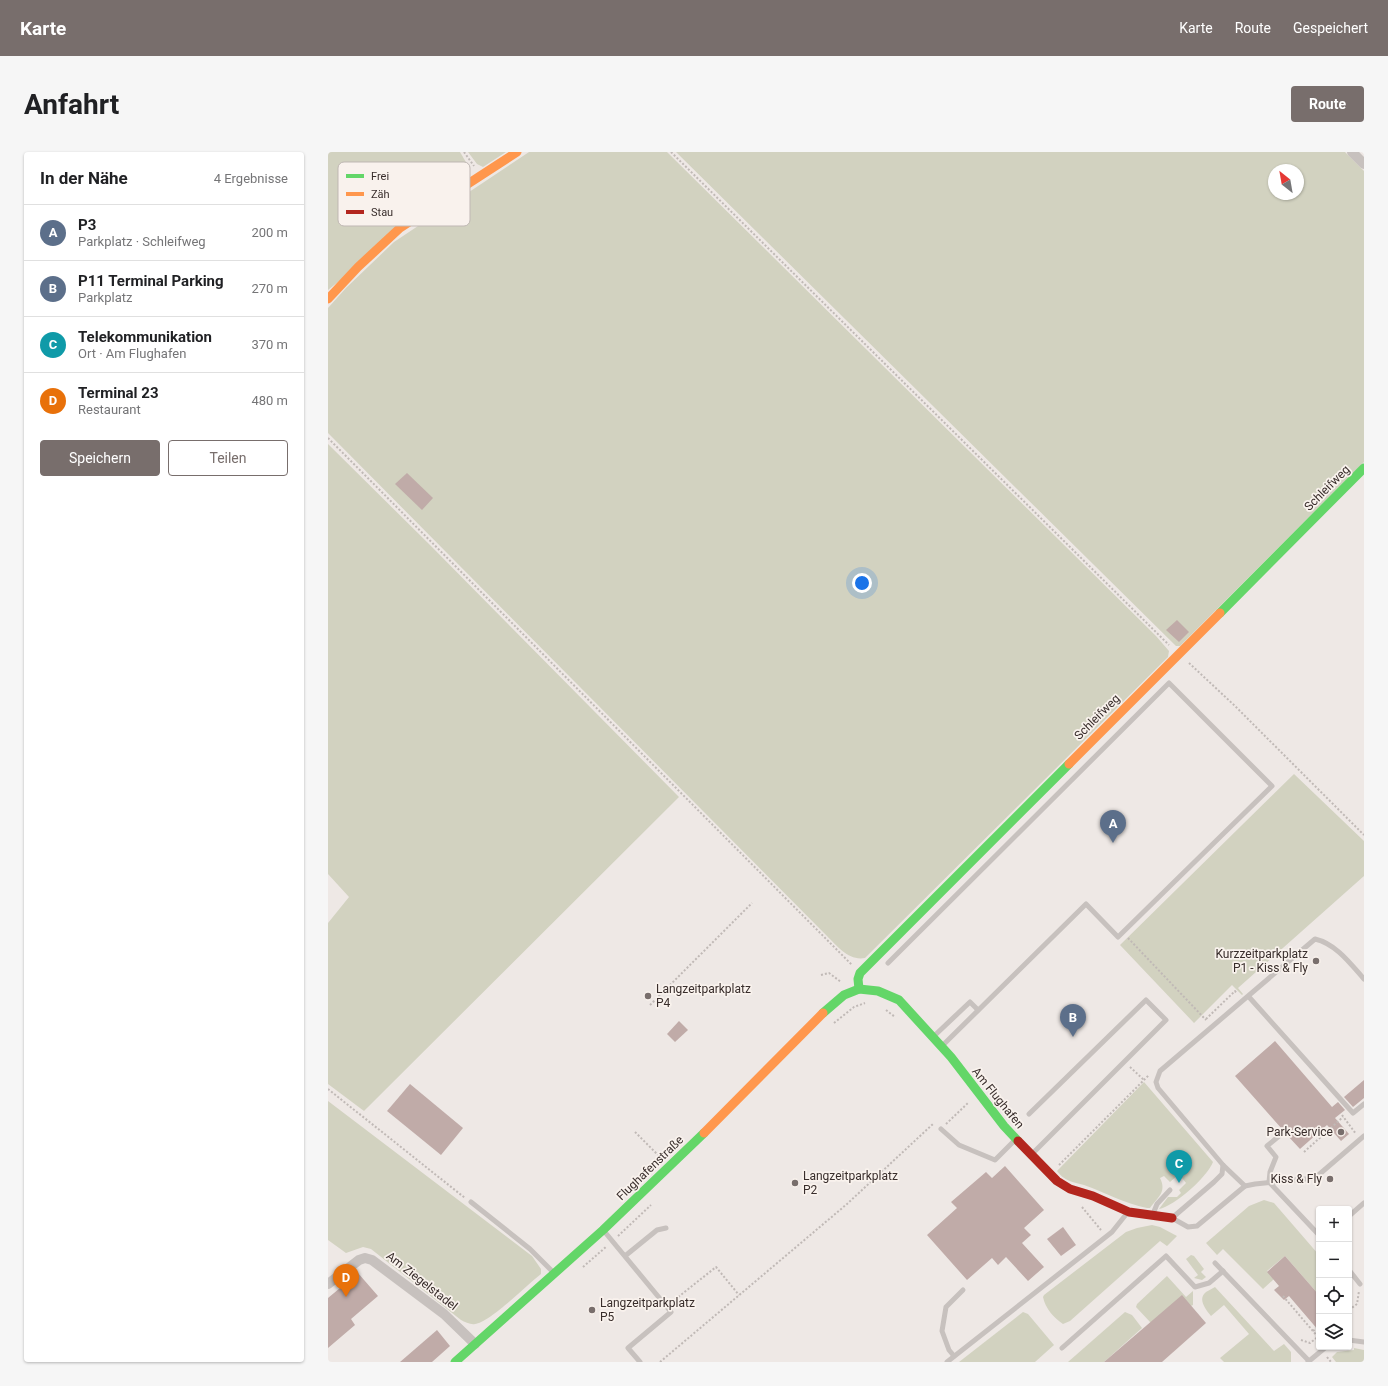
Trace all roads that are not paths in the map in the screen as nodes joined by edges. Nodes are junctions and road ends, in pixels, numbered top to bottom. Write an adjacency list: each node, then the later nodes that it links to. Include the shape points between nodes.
1 (517, 152): 4 (street)
2 (1352, 152): 3 (street)
3 (1364, 164)
4 (470, 183)
5 (403, 226): 6 (street, via 358,267)
6 (328, 299)
7 (1364, 468): 10 (street, Schleifweg, via 860,973)
8 (888, 963): 12 (lane, via 1169,683 1272,786 1118,937 1086,904)
9 (1364, 979): 11 (lane, via 1336,949 1325,941 1314,939)
10 (859, 989): 13 (street, Am Flughafen, via 890,994 899,1000); 33 (street, Flughafenstraße, via 844,995 815,1020)
11 (1249, 997): 15 (lane, via 1353,1113); 22 (lane, via 1160,1071 1156,1082 1158,1088)
12 (978, 1010): 13 (lane, via 970,1002); 14 (lane)
13 (933, 1037): 14 (street, Am Flughafen)
14 (941, 1046): 20 (street, Am Flughafen)
15 (1364, 1104)
16 (1029, 1114): 21 (lane, via 1146,1000 1166,1020)
17 (941, 1129): 20 (lane, via 959,1145 995,1160)
18 (1284, 1132): 23 (lane, via 1267,1146 1276,1157)
19 (1364, 1136): 23 (lane, via 1315,1178)
20 (1016, 1139): 21 (street, Am Flughafen)
21 (1030, 1155): 28 (street, Am Flughafen, via 1064,1186)
22 (1224, 1165): 24 (lane); 31 (lane, via 1222,1174)
23 (1269, 1182): 24 (lane); 34 (lane)
24 (1245, 1186): 31 (lane, Am Flughafen, via 1197,1226 1188,1227)
25 (1170, 1190): 30 (lane, via 1157,1204)
26 (471, 1202): 38 (lane, via 530,1249)
27 (1364, 1203): 29 (lane)
28 (1129, 1212): 30 (street, Am Flughafen); 48 (lane, via 1112,1232)
29 (1352, 1213)
30 (1152, 1215): 31 (street, Am Flughafen)
31 (1172, 1218)
32 (666, 1228): 35 (lane, via 657,1230)
33 (604, 1230): 35 (lane); 38 (street, Flughafenstraße)
34 (1316, 1232)
35 (625, 1256): 50 (lane, via 671,1312 628,1348)
36 (1215, 1263): 37 (lane)
37 (1223, 1271): 46 (lane, via 1209,1283 1195,1287 1166,1256); 52 (lane)
38 (555, 1273): 45 (street, Flughafenstraße)
39 (1352, 1274): 41 (lane)
40 (328, 1284): 45 (street, Am Ziegelstadel, via 359,1260 372,1260 444,1314)
41 (1360, 1284)
42 (963, 1290): 48 (lane, via 946,1307 942,1331)
43 (1352, 1340): 44 (lane)
44 (1364, 1342)
45 (475, 1344): 49 (street, Flughafenstraße)
46 (1062, 1348)
47 (1322, 1350): 52 (lane)
48 (954, 1356): 51 (lane)
49 (455, 1362)
50 (640, 1362)
51 (947, 1362)
52 (1308, 1362)

